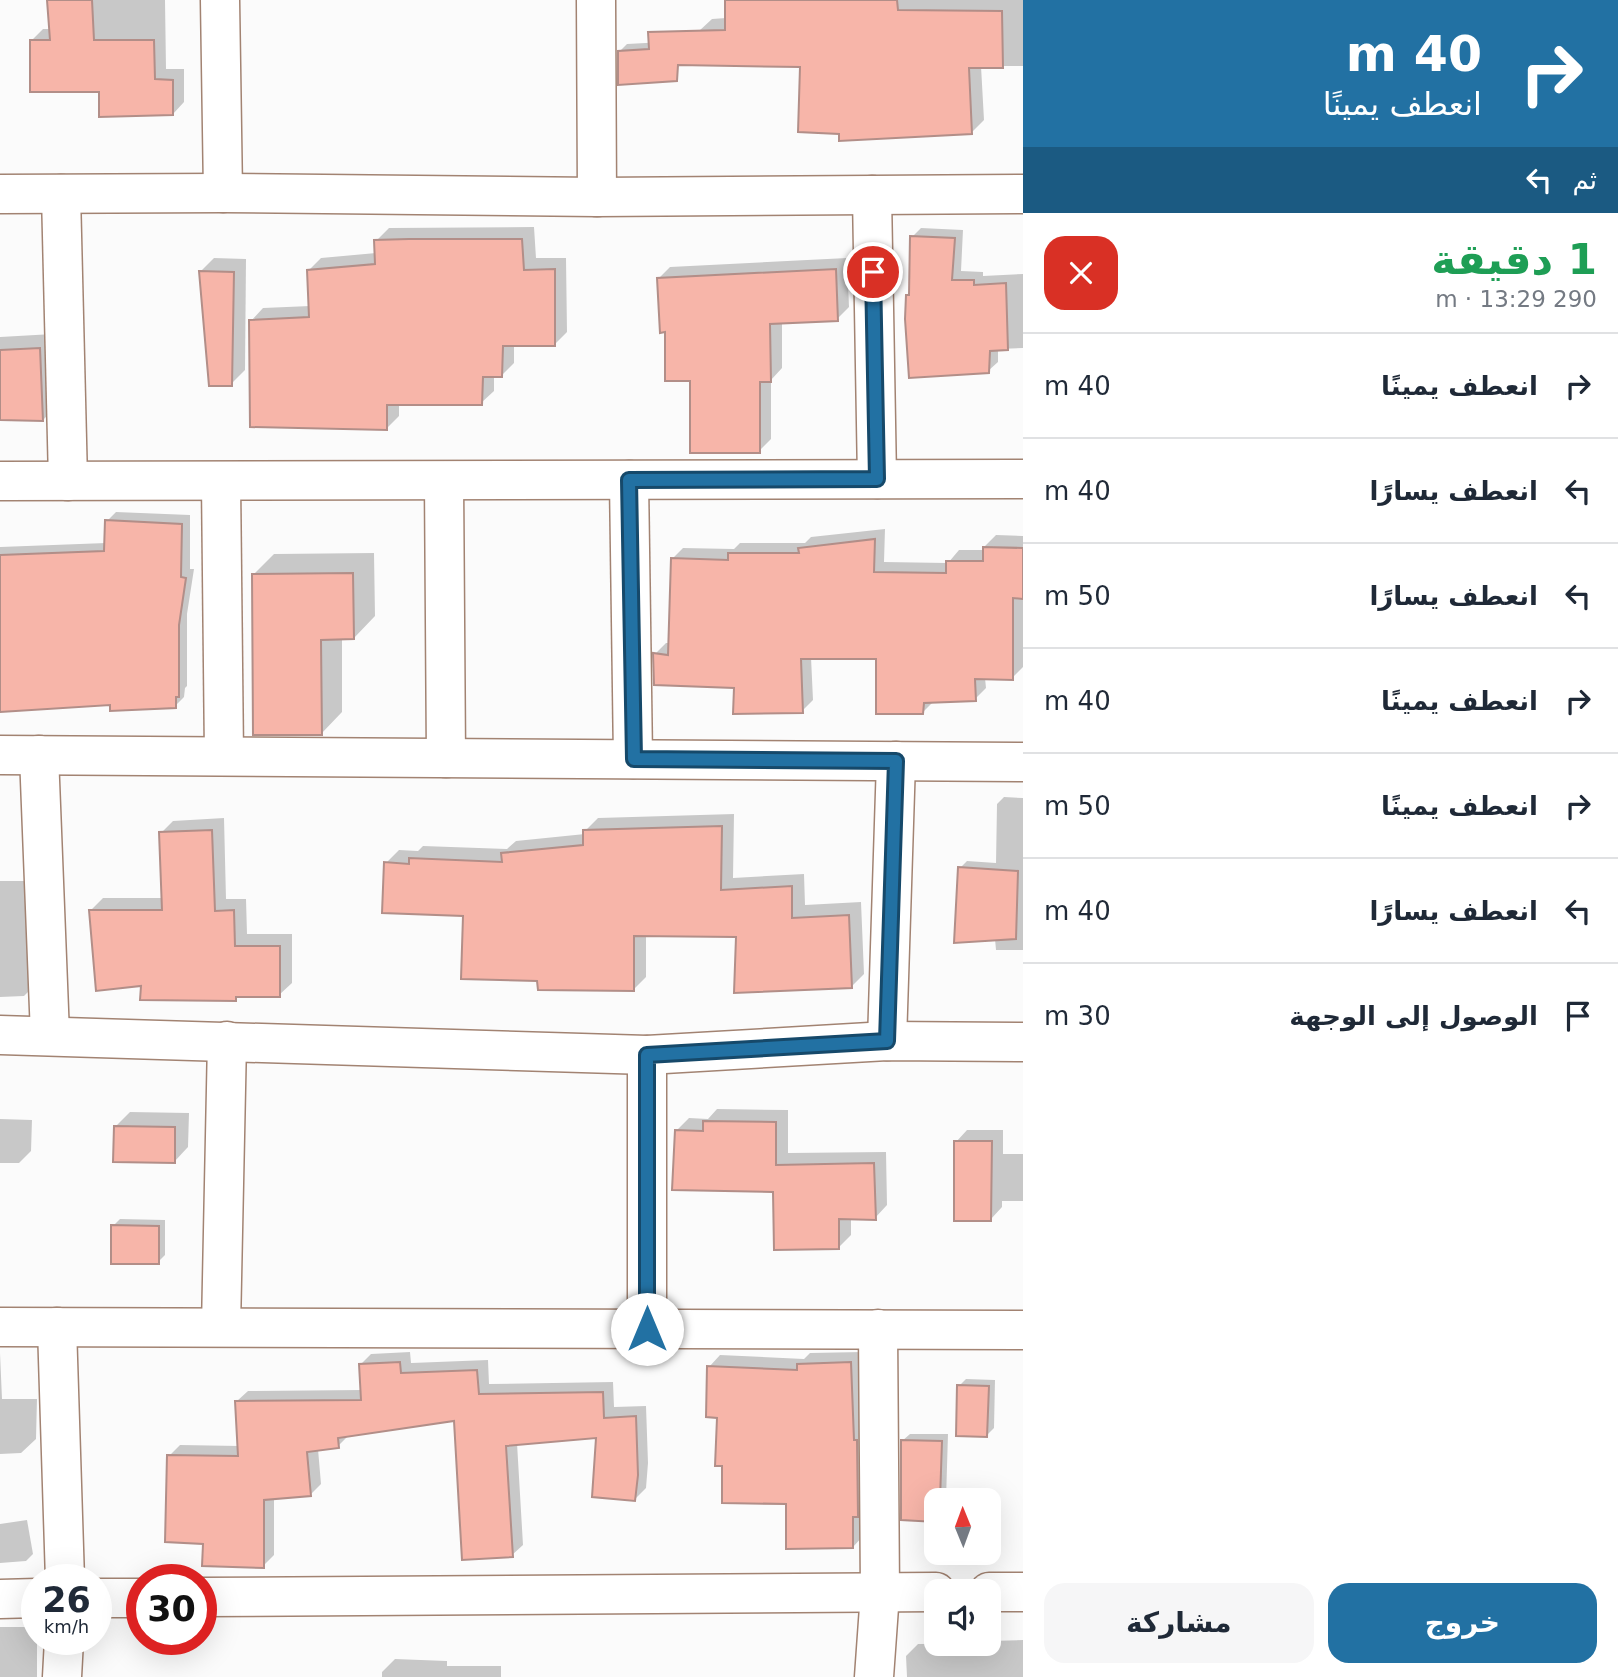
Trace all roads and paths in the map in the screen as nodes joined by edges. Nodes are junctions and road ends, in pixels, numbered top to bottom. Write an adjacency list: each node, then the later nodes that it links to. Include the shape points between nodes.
1 (220, 0): 4 (street)
2 (596, 0): 9 (street)
3 (0, 182): 5 (street)
4 (223, 192): 6 (street); 9 (street)
5 (0, 194): 6 (street)
6 (61, 194): 14 (street)
7 (1023, 194): 8 (street)
8 (872, 195): 9 (street); 11 (street)
9 (597, 197)
10 (1023, 478): 11 (street)
11 (877, 479): 12 (street)
12 (629, 480): 15 (street); 21 (street)
13 (0, 481): 14 (street)
14 (68, 481): 16 (street)
15 (444, 481): 16 (street); 20 (street)
16 (221, 482): 19 (street)
17 (0, 755): 18 (street)
18 (39, 755): 19 (street); 25 (street)
19 (224, 756): 20 (street)
20 (446, 758): 21 (street)
21 (634, 759): 22 (street)
22 (896, 761): 23 (street); 27 (street)
23 (1023, 762)
24 (0, 1035): 25 (street)
25 (50, 1035): 26 (street)
26 (227, 1041): 29 (street); 32 (street)
27 (887, 1041): 28 (street); 29 (street)
28 (1023, 1042)
29 (647, 1055): 33 (street)
30 (0, 1327): 31 (street)
31 (57, 1327): 32 (street); 36 (street)
32 (221, 1327): 33 (street)
33 (647, 1329): 34 (street)
34 (878, 1329): 35 (street); 40 (street)
35 (1023, 1330)
36 (64, 1564)
37 (924, 1592): 40 (street)
38 (1001, 1592): 39 (street)
39 (1023, 1592)
40 (880, 1593): 41 (street); 46 (street)
41 (217, 1597)
42 (21, 1598): 43 (street)
43 (0, 1599)
44 (63, 1655): 45 (street)
45 (62, 1677)
46 (874, 1677)

